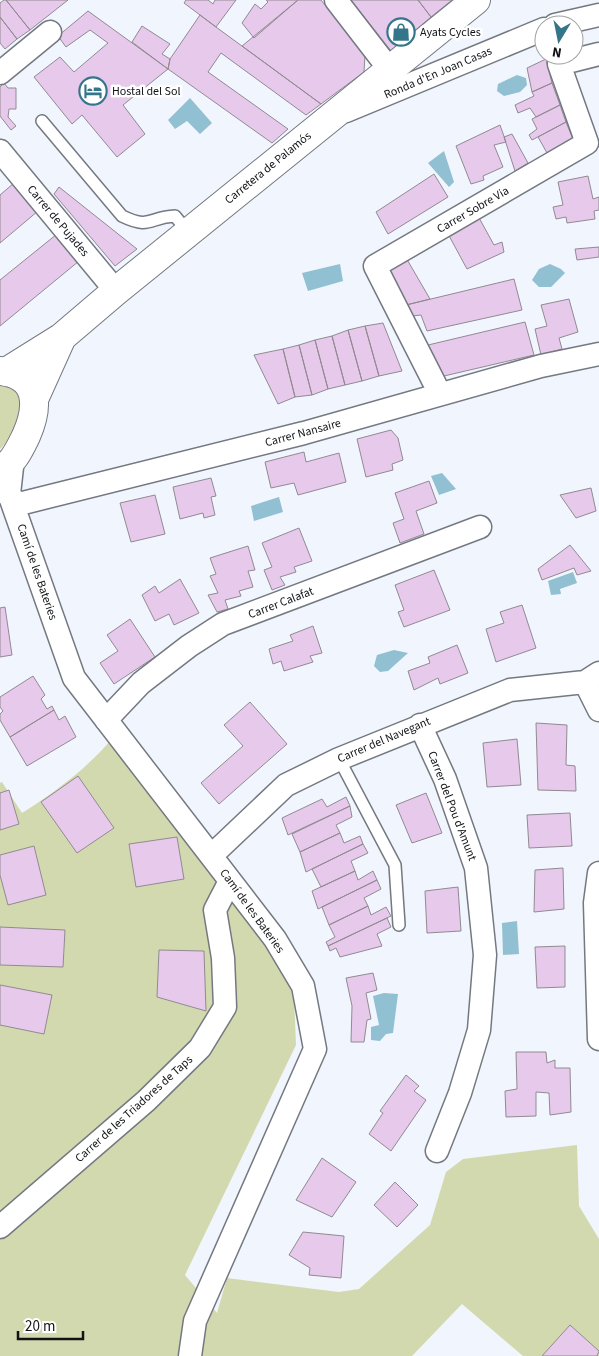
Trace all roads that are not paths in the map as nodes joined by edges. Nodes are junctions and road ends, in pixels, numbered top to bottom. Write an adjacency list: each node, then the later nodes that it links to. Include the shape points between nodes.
1 (336, 0): 8 (street)
2 (476, 0): 8 (main road, Carretera de Palamós)
3 (599, 15): 4 (street)
4 (584, 18)
5 (50, 32): 9 (street)
6 (534, 33): 10 (street, Ronda d'En Joan Casas)
7 (599, 54): 18 (street, Carrer Sobre Via, via 559,64 587,143 376,266)
8 (390, 70): 10 (main road, Carretera de Palamós)
9 (0, 73)
10 (331, 117): 13 (main road, Carretera de Palamós)
11 (42, 121): 13 (lane, via 122,216 135,223 151,223 163,216 175,216)
12 (0, 151): 14 (street, Carrer de Pujades)
13 (188, 232): 14 (main road, Carretera de Palamós)
14 (116, 290): 15 (main road, Carretera de Palamós)
15 (62, 337): 17 (main road, Carretera de Palamós); 19 (main road, Carretera de Palamós)
16 (599, 354): 18 (street, Carrer Nansaire, via 541,366)
17 (3, 372): 19 (main road, via 14,373 29,385)
18 (440, 394): 20 (street, Carrer Nansaire, via 304,433 19,504)
19 (35, 396): 20 (main road, Carretera de Palamós, via 32,422)
20 (5, 483): 24 (street, Camí de les Bateries, via 74,678)
21 (480, 527): 24 (street, Carrer Calafat, via 223,624 141,683)
22 (592, 678): 23 (street); 25 (street, Carrer del Navegant, via 510,690)
23 (599, 710)
24 (106, 720): 27 (street, Camí de les Bateries)
25 (420, 725): 26 (street, Carrer del Navegant); 32 (street, Carrer del Pou d'Amunt, via 445,779 476,868 485,955 479,1030 460,1093)
26 (339, 758): 27 (street, Carrer del Navegant, via 286,785); 30 (lane, via 395,865)
27 (211, 856): 29 (street, Camí de les Bateries)
28 (599, 873): 31 (street, via 595,903)
29 (230, 881): 33 (street, Carrer de les Triadores de Taps, via 215,910 223,958 225,1007 200,1048 146,1101); 34 (street, Camí de les Bateries, via 275,939 303,986 315,1049 194,1321)
30 (399, 925)
31 (599, 1039)
32 (436, 1151)
33 (0, 1227)
34 (190, 1356)

